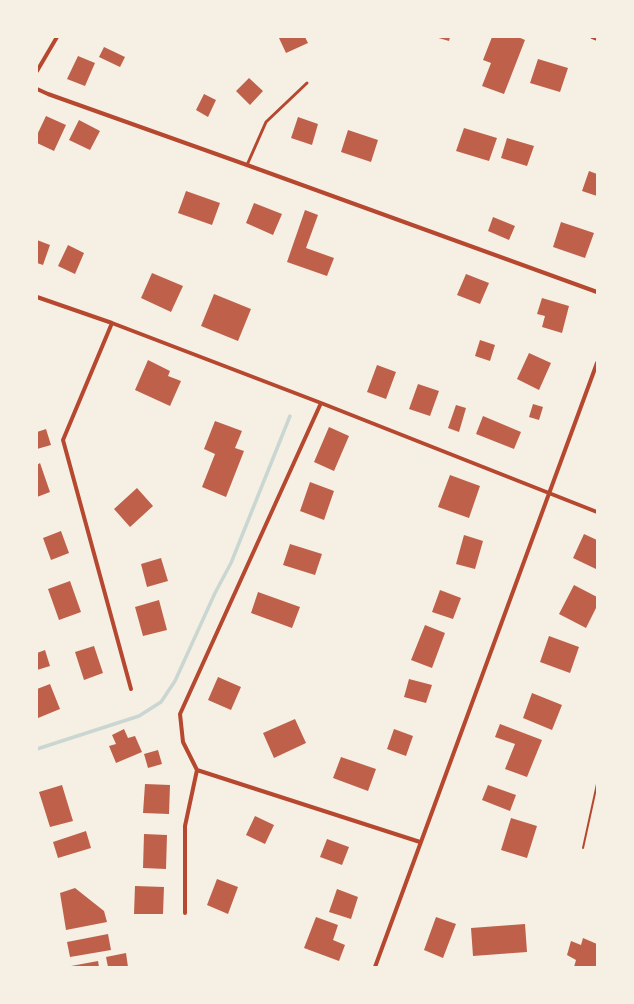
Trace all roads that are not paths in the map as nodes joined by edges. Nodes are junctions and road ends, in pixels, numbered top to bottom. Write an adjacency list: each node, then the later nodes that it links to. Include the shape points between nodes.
1 (57, 37): 4 (street)
2 (592, 37): 3 (street)
3 (597, 39)
4 (37, 71)
5 (307, 83): 7 (lane, via 266,122)
6 (37, 89): 7 (street)
7 (247, 165): 8 (street)
8 (597, 292)
9 (37, 297): 10 (street)
10 (112, 323): 12 (street); 15 (street, via 63,440)
11 (597, 363): 13 (street)
12 (320, 403): 13 (street); 16 (street, via 180,714 183,742)
13 (548, 494): 14 (street); 17 (street)
14 (597, 512)
15 (131, 689)
16 (197, 770): 17 (street); 18 (street, via 185,826)
17 (420, 842): 19 (street)
18 (186, 913)
19 (375, 967)

